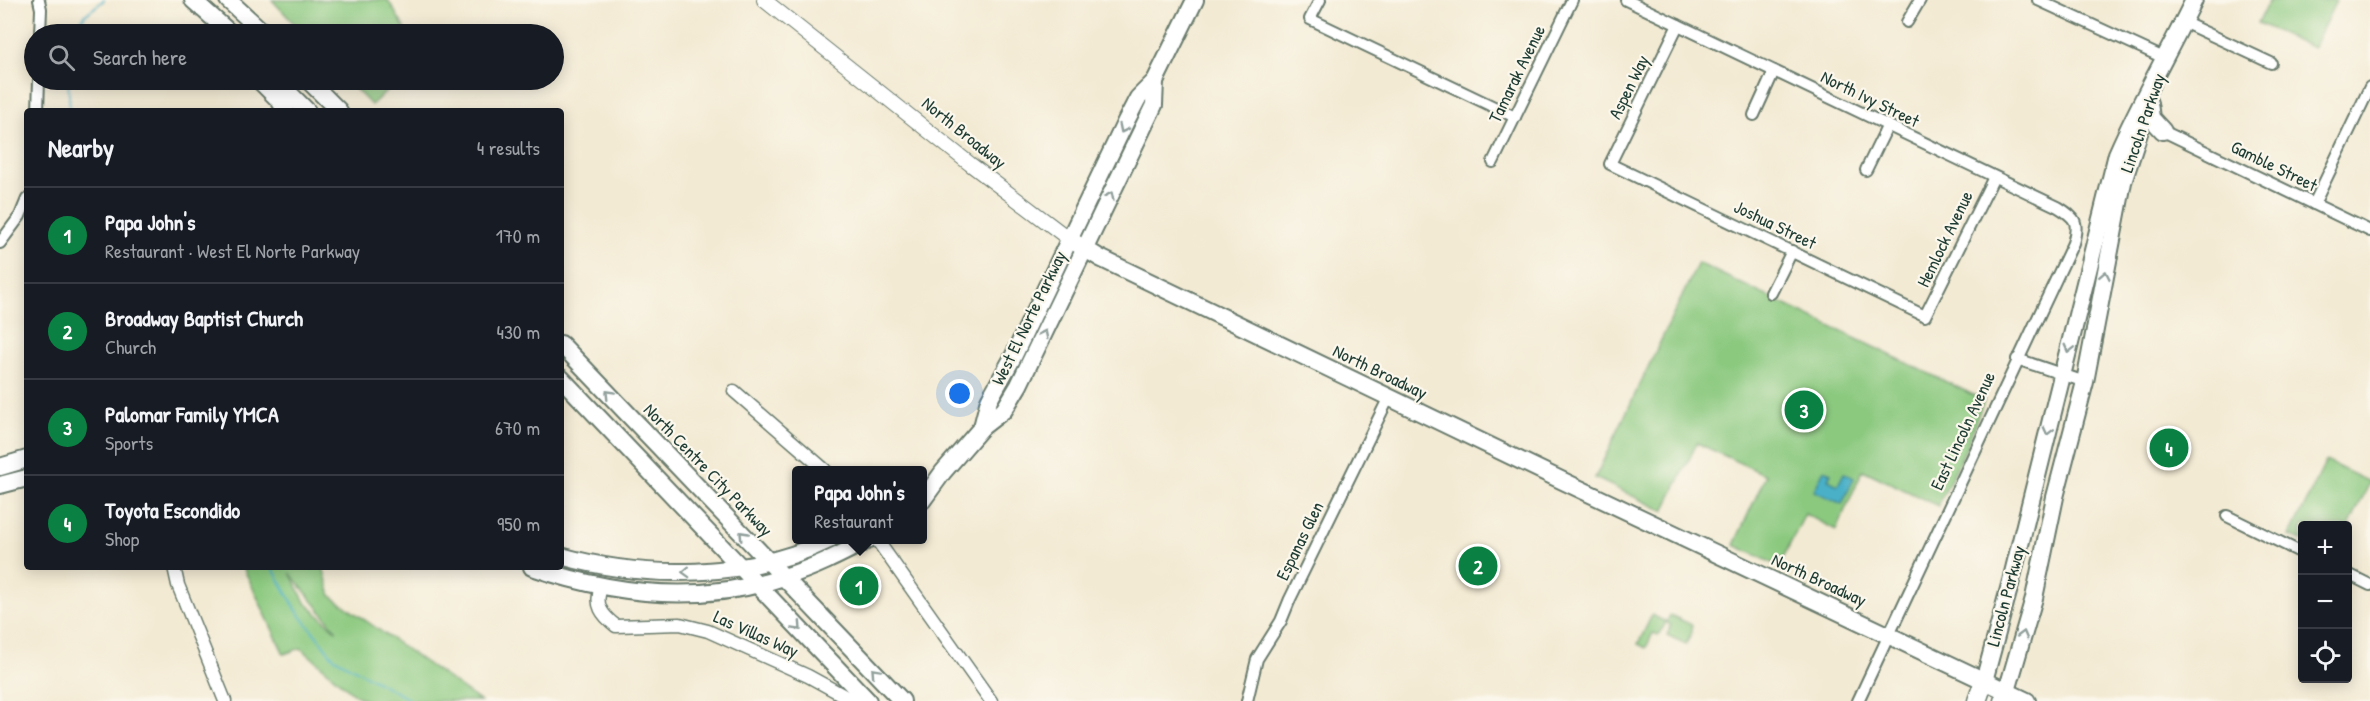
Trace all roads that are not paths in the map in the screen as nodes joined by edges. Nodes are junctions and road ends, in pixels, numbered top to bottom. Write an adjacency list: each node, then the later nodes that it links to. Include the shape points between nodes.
1 (39, 0): 15 (street)
2 (187, 0): 16 (main road)
3 (193, 0): 17 (main road)
4 (228, 0): 18 (main road)
5 (764, 0): 45 (main road, North Broadway)
6 (1195, 0): 23 (main road)
7 (1320, 0): 35 (street, via 1310,20)
8 (1572, 0): 35 (street, Tamarak Avenue)
9 (1626, 0): 19 (street, North Ivy Street)
10 (1920, 0): 13 (street)
11 (2038, 0): 20 (street)
12 (2194, 0): 14 (main road)
13 (1907, 22)
14 (2183, 22): 20 (main road); 21 (street)
15 (40, 24)
16 (207, 24)
17 (220, 24)
18 (254, 24)
19 (1678, 25): 22 (street, North Ivy Street); 39 (street, Aspen Way)
20 (2166, 59): 29 (main road, Lincoln Parkway); 54 (main road, Lincoln Parkway, one-way to 54, via 2117,154)
21 (2271, 63)
22 (1774, 71): 34 (street); 36 (street, North Ivy Street)
23 (1155, 81): 45 (main road, West El Norte Parkway, one-way to 45, via 1138,98); 48 (main road, West El Norte Parkway, one-way to 23, via 1154,105)
24 (2370, 87): 42 (street)
25 (39, 90): 30 (street)
26 (270, 90): 31 (main road)
27 (286, 90): 32 (main road)
28 (318, 90): 33 (main road)
29 (2149, 103): 37 (main road, via 2151,118); 56 (main road, Lincoln Parkway, one-way to 29, via 2123,182)
30 (38, 108)
31 (284, 108)
32 (304, 108)
33 (336, 108)
34 (1754, 115)
35 (1515, 117): 38 (street, Tamarak Avenue)
36 (1888, 125): 40 (street); 41 (street, North Ivy Street)
37 (2163, 131): 42 (street, Gamble Street)
38 (1493, 162)
39 (1610, 164): 49 (street, Joshua Street)
40 (1866, 170)
41 (1994, 177): 47 (street, North Ivy Street, via 2071,216 2076,230); 51 (street, Hemlock Avenue)
42 (2314, 204): 44 (street, Gamble Street)
43 (24, 206): 46 (street)
44 (2370, 231)
45 (1069, 239): 48 (main road, North Broadway); 59 (main road, West El Norte Parkway, via 989,400)
46 (0, 243)
47 (2073, 243): 53 (street, East Lincoln Avenue)
48 (1085, 249): 58 (main road, North Broadway); 59 (main road, West El Norte Parkway, one-way to 48, via 1004,410 1019,386)
49 (1792, 251): 50 (street); 51 (street, Joshua Street)
50 (1771, 293)
51 (1925, 316)
52 (564, 347): 74 (main road, North Centre City Parkway, one-way to 52)
53 (2017, 358): 54 (street); 83 (street, East Lincoln Avenue)
54 (2062, 374): 56 (street); 84 (main road, Lincoln Parkway, one-way to 84)
55 (564, 381): 75 (main road)
56 (2085, 382): 85 (main road, Lincoln Parkway, one-way to 56, via 2034,598)
57 (734, 392): 61 (street)
58 (1389, 397): 83 (main road, North Broadway); 91 (street, Espanas Glen, via 1281,621 1257,659)
59 (982, 427): 63 (main road, West El Norte Parkway)
60 (24, 460): 62 (main road)
61 (819, 466)
62 (0, 467)
63 (943, 472): 65 (main road, West El Norte Parkway); 67 (main road, West El Norte Parkway)
64 (24, 479): 66 (main road)
65 (927, 480)
66 (0, 486)
67 (927, 494)
68 (2227, 516): 72 (street)
69 (819, 544): 74 (main road)
70 (860, 544): 79 (main road)
71 (880, 544): 90 (street)
72 (2298, 551)
73 (564, 557): 75 (main road, one-way to 73, via 657,572)
74 (768, 561): 75 (main road); 79 (main road, North Centre City Parkway)
75 (740, 566): 80 (main road)
76 (175, 570): 87 (street)
77 (542, 570): 82 (main road)
78 (2350, 575): 81 (street)
79 (783, 578): 80 (main road); 89 (main road, North Centre City Parkway, one-way to 79)
80 (758, 584): 82 (main road, via 674,594); 88 (main road, one-way to 88)
81 (2370, 585)
82 (601, 587): 86 (street, Las Villas Way, via 597,598 603,615 616,626 680,624 708,631)
83 (1889, 635): 84 (main road, North Broadway); 92 (street, East Lincoln Avenue)
84 (1984, 681): 85 (main road, North Broadway); 93 (highway, Lincoln Parkway)
85 (2005, 696): 94 (main road, North Broadway)
86 (851, 700)
87 (225, 701)
88 (868, 701)
89 (902, 701)
90 (991, 701)
91 (1247, 701)
92 (1858, 701)
93 (1977, 701)
94 (2027, 701)

